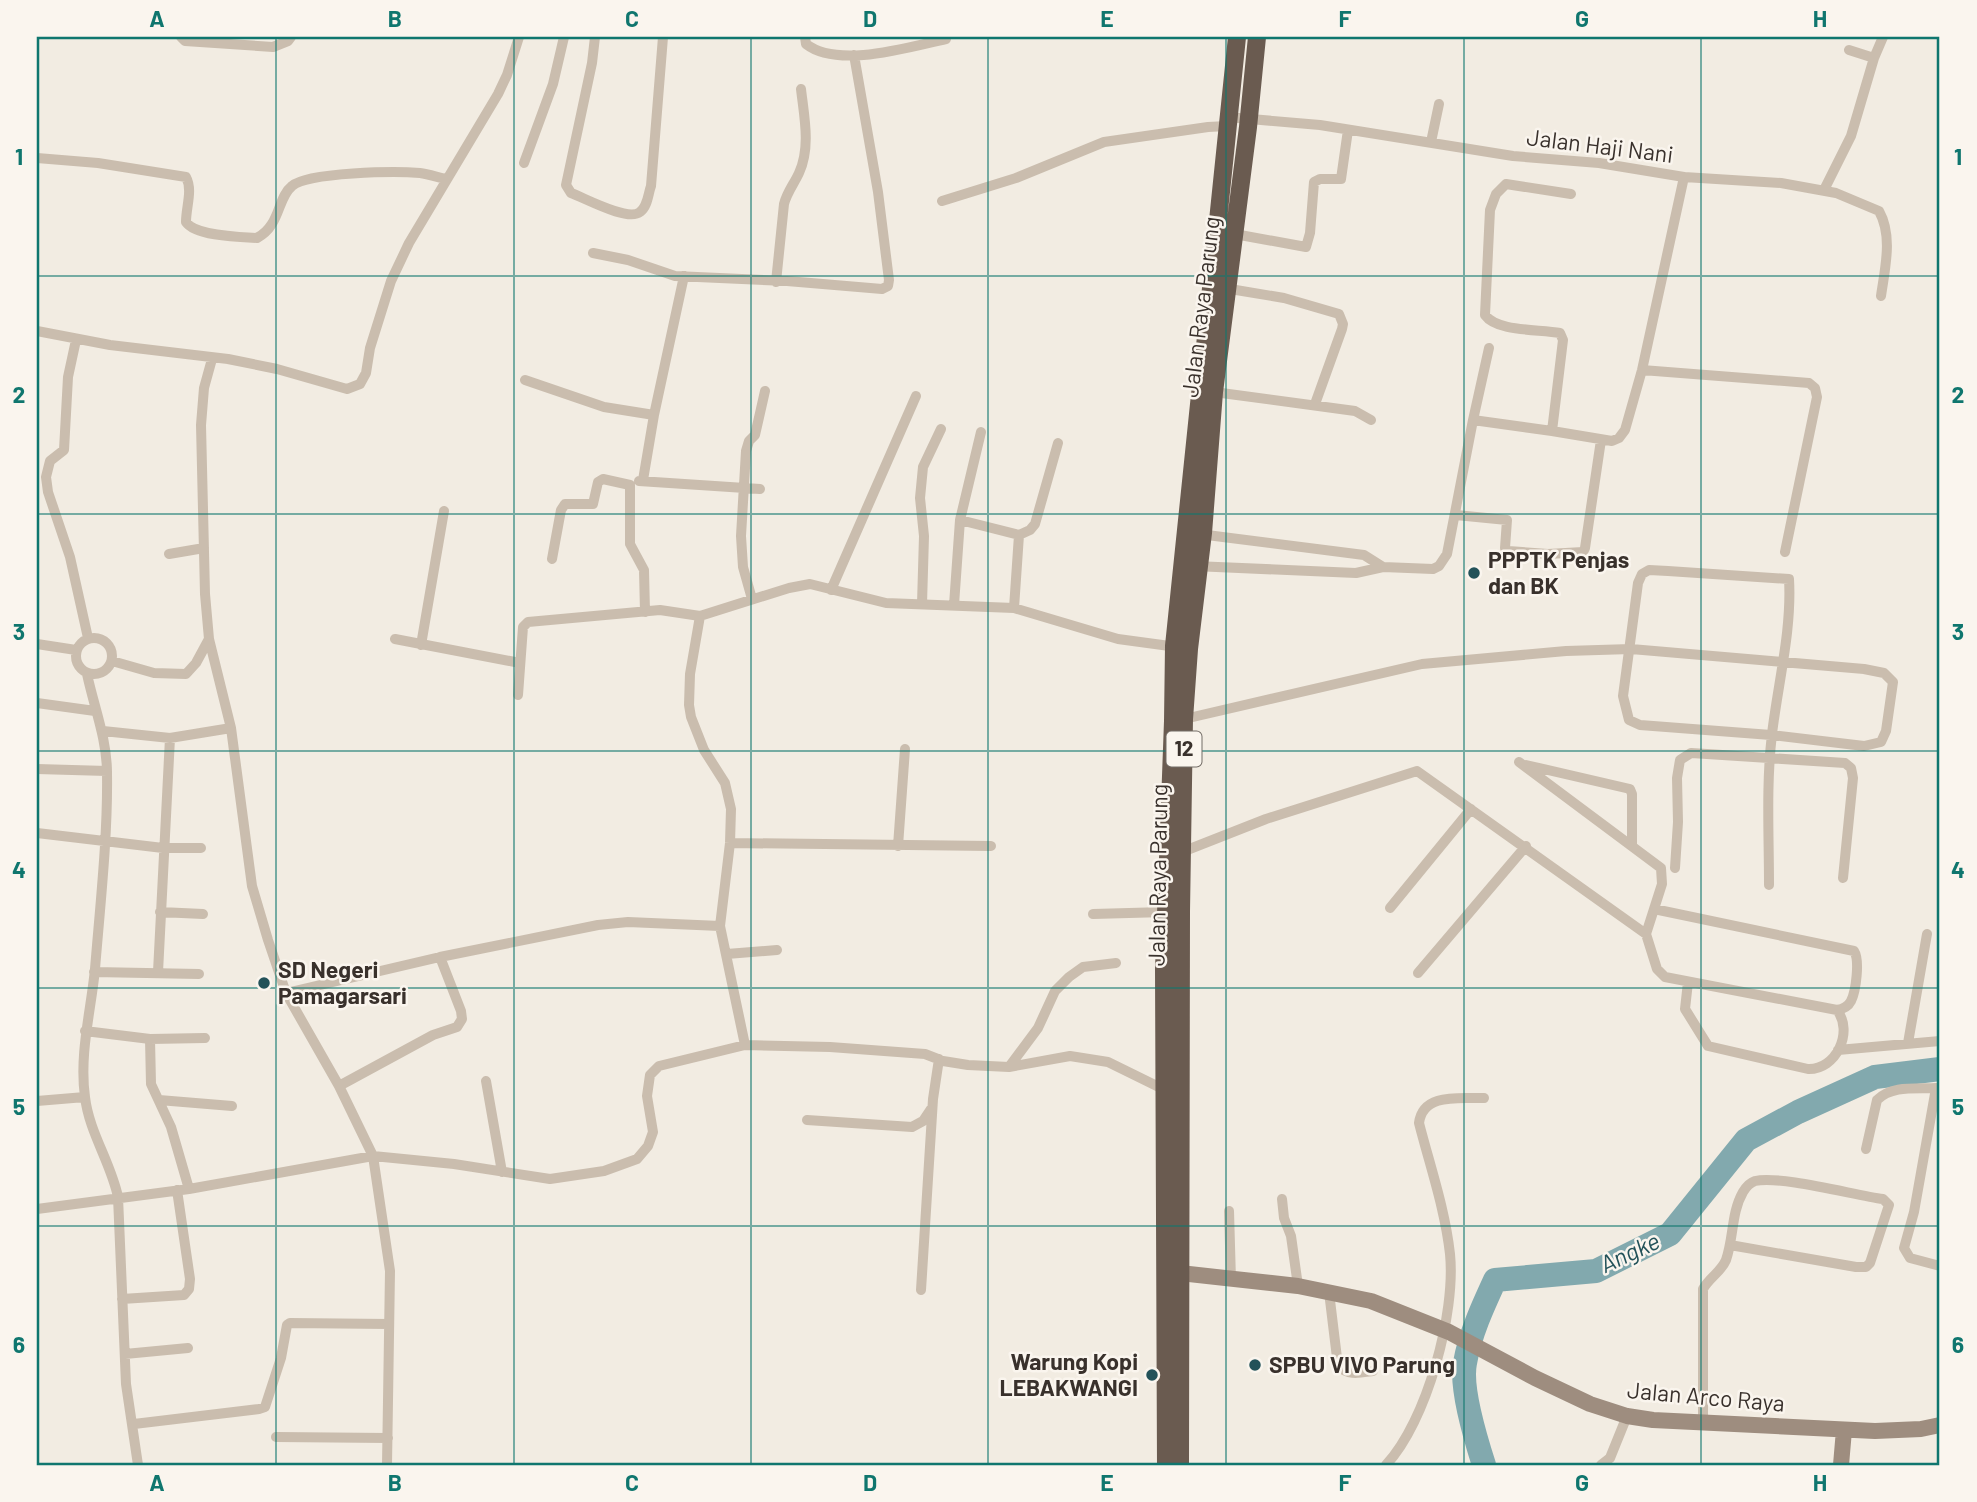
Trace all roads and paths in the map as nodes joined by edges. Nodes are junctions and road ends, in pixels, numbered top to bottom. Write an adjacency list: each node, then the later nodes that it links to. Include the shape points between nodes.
1 (181, 37): 2 (street, via 185,41 274,47)
2 (291, 37)
3 (519, 37): 24 (street, via 508,75)
4 (564, 37): 22 (street, via 554,84)
5 (595, 37): 6 (street, via 566,186 571,193 633,215 642,211 651,186)
6 (663, 37)
7 (805, 37): 13 (street, via 806,44 822,54)
8 (1237, 37): 18 (highway, Jalan Raya Parung / 12)
9 (1257, 37): 17 (highway, Jalan Raya Parung / 12)
10 (1883, 37): 14 (street)
11 (946, 39): 13 (street)
12 (1849, 50): 14 (street)
13 (854, 55): 32 (street, via 889,283 882,289)
14 (1874, 58): 25 (street, via 1851,136)
15 (801, 89): 32 (street, via 806,144 799,174 784,204)
16 (1439, 104): 20 (street)
17 (1249, 118): 18 (street, Jalan Haji Nani); 19 (street, Jalan Haji Nani); 29 (highway, Jalan Raya Parung / 12)
18 (1227, 121): 27 (street, Jalan Haji Nani, via 1104,142 1016,178); 28 (highway, Jalan Raya Parung / 12)
19 (1348, 130): 20 (street, Jalan Haji Nani); 29 (street, via 1340,179 1314,182 1306,247)
20 (1431, 142): 23 (street, Jalan Haji Nani)
21 (37, 158): 24 (street, via 186,177 189,227 257,238 269,229 290,187 304,179 408,172)
22 (524, 163)
23 (1684, 177): 25 (street, Jalan Haji Nani); 39 (street)
24 (446, 179): 38 (street, via 391,281 360,384 347,389 277,369)
25 (1824, 190): 34 (street, Jalan Haji Nani, via 1879,211 1885,223 1887,257)
26 (1571, 194): 49 (street, via 1506,184 1490,210 1485,315 1502,326 1560,333 1563,340)
27 (942, 201)
28 (1216, 231): 29 (street); 33 (highway, Jalan Raya Parung / 12)
29 (1234, 234): 33 (highway, Jalan Raya Parung / 12)
30 (593, 253): 31 (street)
31 (684, 276): 32 (street); 45 (street)
32 (776, 282)
33 (1219, 286): 42 (highway, Jalan Raya Parung / 12); 44 (street, via 1284,298 1342,318); 61 (highway, Jalan Raya Parung / 12)
34 (1881, 296)
35 (37, 331): 36 (street)
36 (76, 340): 38 (street); 77 (street, via 68,377 64,450 50,461 46,477)
37 (1489, 348): 47 (street)
38 (212, 359): 62 (street, via 201,425)
39 (1642, 370): 51 (street, via 1625,430 1612,441); 64 (street, via 1809,383 1815,388 1817,397)
40 (525, 380): 45 (street, via 604,407)
41 (765, 391): 55 (street, via 755,435 746,451)
42 (1214, 392): 44 (street); 61 (highway, Jalan Raya Parung / 12)
43 (916, 396): 70 (street)
44 (1315, 404): 46 (street, via 1355,411)
45 (654, 415): 53 (street)
46 (1371, 420)
47 (1474, 420): 49 (street); 58 (street)
48 (941, 429): 72 (street, via 923,467)
49 (1552, 431): 51 (street)
50 (981, 432): 59 (street)
51 (1601, 440): 58 (street, via 1583,552 1508,551 1507,520)
52 (1058, 443): 60 (street, via 1035,524)
53 (643, 480): 54 (street); 55 (street)
54 (630, 485): 66 (street, via 603,479 598,482 593,504 565,504); 75 (street, via 630,544 644,570)
55 (744, 489): 56 (street); 71 (street, via 743,567)
56 (760, 489)
57 (444, 511): 81 (street)
58 (1457, 515): 68 (street, via 1447,554 1439,566)
59 (960, 520): 60 (street); 73 (street)
60 (1019, 534): 74 (street)
61 (1194, 534): 63 (street); 67 (highway, Jalan Raya Parung / 12)
62 (204, 548): 65 (street); 78 (street)
63 (1334, 550): 68 (street, via 1364,555); 69 (street)
64 (1785, 552)
65 (169, 554)
66 (552, 559)
67 (1191, 566): 69 (street); 82 (highway, Jalan Raya Parung / 12)
68 (1383, 567): 69 (street, via 1356,573)
69 (1329, 570)
70 (831, 590): 71 (street, via 801,584); 72 (street, via 886,603)
71 (752, 599): 76 (street)
72 (922, 604): 73 (street)
73 (954, 605): 74 (street)
74 (1014, 608): 82 (street, via 1118,639)
75 (645, 612): 76 (street); 87 (street, via 528,622 523,627)
76 (700, 616): 104 (street, via 689,705 704,750 725,783 731,809)
77 (88, 638): 84 (street); 85 (street, via 107,643)
78 (209, 639): 85 (street, via 186,674 154,673); 93 (street)
79 (395, 639): 81 (street)
80 (37, 644): 84 (street)
81 (421, 645): 87 (street)
82 (1181, 648): 92 (highway, Jalan Raya Parung / 12)
83 (1631, 649): 86 (street); 86 (street, via 1638,583 1646,572 1772,577 1789,579); 92 (street, via 1518,653 1422,664); 95 (street, via 1623,696 1629,720 1640,725)
84 (76, 650): 88 (street, via 79,668)
85 (112, 661): 88 (street, via 105,671)
86 (1782, 662): 95 (street); 95 (street, via 1875,670 1893,682 1881,743 1864,746)
87 (520, 663): 89 (street)
88 (87, 674): 91 (street)
89 (519, 695)
90 (37, 703): 91 (street)
91 (95, 711): 94 (street)
92 (1179, 720): 111 (highway, Jalan Raya Parung / 12); 118 (highway, Jalan Raya Parung / 12)
93 (231, 728): 96 (street); 134 (street, via 252,886)
94 (103, 731): 96 (street); 100 (street)
95 (1772, 735): 98 (street)
96 (170, 738): 109 (street)
97 (905, 749): 105 (street)
98 (1769, 758): 112 (street, via 1691,753 1680,760); 113 (street, via 1845,763 1851,768); 114 (street)
99 (37, 769): 100 (street)
100 (107, 771): 103 (street)
101 (1471, 809): 107 (street); 111 (street, via 1417,771 1266,819); 115 (street)
102 (37, 833): 103 (street)
103 (104, 840): 109 (street); 129 (street)
104 (730, 843): 105 (street); 121 (street)
105 (898, 846): 106 (street)
106 (991, 846)
107 (1526, 846): 122 (street); 131 (street)
108 (1632, 846): 108 (street, via 1630,789 1519,763); 116 (street, via 1661,868 1662,884)
109 (163, 848): 110 (street); 117 (street)
110 (201, 848)
111 (1182, 852): 128 (highway, Jalan Raya Parung / 12)
112 (1675, 868)
113 (1843, 878)
114 (1769, 885)
115 (1390, 908)
116 (1654, 909): 122 (street); 135 (street, via 1854,951 1858,961 1851,1001)
117 (160, 912): 119 (street); 130 (street)
118 (1165, 912): 120 (street); 128 (highway, Jalan Raya Parung / 12)
119 (203, 914)
120 (1093, 914)
121 (720, 926): 125 (street); 126 (street, via 598,925)
122 (1646, 934): 133 (street, via 1657,969 1665,977)
123 (1927, 934): 140 (street)
124 (776, 950): 125 (street)
125 (727, 954): 141 (street)
126 (440, 957): 134 (street); 146 (street, via 461,1011 457,1027 433,1035)
127 (1116, 962): 144 (street, via 1083,967 1069,977 1055,991 1038,1028)
128 (1172, 969): 148 (highway, Jalan Raya Parung / 12); 166 (highway, Jalan Raya Parung / 12)
129 (94, 972): 130 (street); 136 (street)
130 (158, 972): 132 (street)
131 (1418, 972)
132 (199, 974)
133 (1688, 982): 135 (street); 142 (street, via 1685,1009 1711,1048 1814,1069 1829,1064)
134 (286, 993): 146 (street)
135 (1837, 1010): 142 (street, via 1844,1018)
136 (86, 1031): 138 (street); 149 (street)
137 (205, 1038): 138 (street)
138 (150, 1039): 151 (street, via 150,1084)
139 (1940, 1041): 140 (street)
140 (1908, 1043): 142 (street)
141 (744, 1045): 143 (street, via 912,1053); 158 (street, via 659,1066 650,1075 647,1096 653,1132 637,1159 604,1171 550,1179)
142 (1838, 1050)
143 (939, 1059): 144 (street); 154 (street)
144 (1009, 1067): 148 (street, via 1070,1056 1091,1057)
145 (486, 1081): 158 (street)
146 (339, 1086): 157 (street)
147 (1938, 1088): 156 (street, via 1896,1089 1883,1094 1877,1100); 165 (street, via 1904,1248 1910,1258)
148 (1165, 1090): 186 (highway, Jalan Raya Parung / 12)
149 (85, 1097): 152 (street); 160 (street)
150 (1484, 1098): 173 (street, via 1440,1099 1420,1115 1450,1255)
151 (159, 1100): 153 (street); 159 (street, via 171,1127)
152 (37, 1101)
153 (232, 1106)
154 (933, 1107): 155 (street, via 912,1127); 169 (street)
155 (807, 1120)
156 (1866, 1149)
157 (373, 1156): 158 (street); 159 (street); 172 (street, via 390,1271)
158 (502, 1172)
159 (183, 1189): 160 (street); 171 (street, via 189,1290 184,1295)
160 (118, 1198): 162 (street); 171 (street)
161 (1282, 1199): 168 (street)
162 (37, 1209)
163 (1229, 1211): 167 (street)
164 (1730, 1245): 164 (street, via 1866,1266 1889,1205 1883,1199 1779,1181 1749,1183 1733,1215); 178 (street, via 1721,1270 1703,1289)
165 (1940, 1266)
166 (1180, 1273): 167 (main road); 187 (highway, Jalan Raya Parung / 12)
167 (1230, 1280): 168 (main road)
168 (1298, 1286): 170 (main road)
169 (921, 1290)
170 (1329, 1292): 173 (main road, via 1371,1301); 176 (street, via 1338,1366 1353,1374)
171 (122, 1300): 175 (street)
172 (389, 1324): 179 (street, via 290,1323 265,1407); 183 (street)
173 (1446, 1332): 177 (main road, Jalan Arco Raya, via 1590,1404); 188 (street, via 1413,1426)
174 (188, 1348): 175 (street)
175 (125, 1354): 179 (street)
176 (1373, 1371)
177 (1627, 1416): 178 (main road, Jalan Arco Raya); 189 (street, via 1610,1458)
178 (1703, 1422): 181 (main road, Jalan Arco Raya)
179 (134, 1424): 184 (street)
180 (1940, 1425): 181 (main road, Jalan Arco Raya)
181 (1844, 1430): 190 (main road)
182 (276, 1437): 183 (street)
183 (388, 1438): 185 (street)
184 (138, 1465)
185 (387, 1465)
186 (1166, 1465)
187 (1180, 1465)
188 (1386, 1465)
189 (1601, 1465)
190 (1841, 1465)

